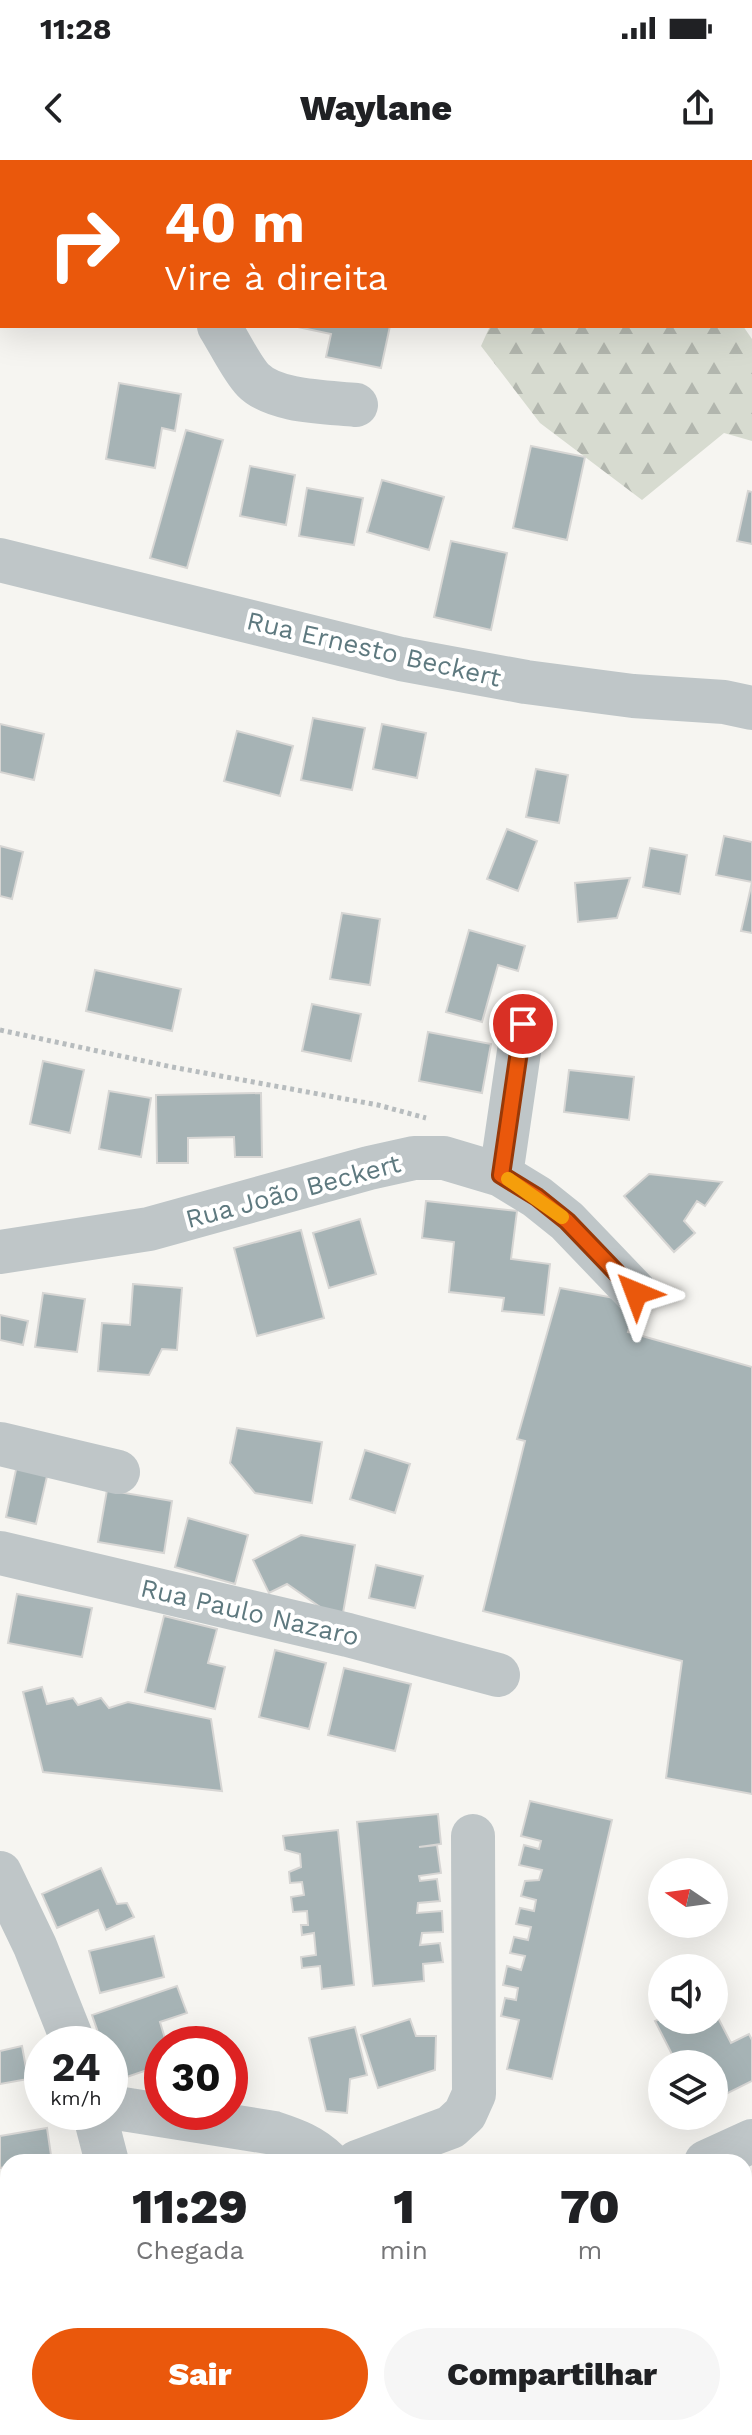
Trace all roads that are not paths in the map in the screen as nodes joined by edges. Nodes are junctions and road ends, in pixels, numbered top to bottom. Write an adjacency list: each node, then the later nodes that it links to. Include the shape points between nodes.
1 (220, 328): 2 (street, via 252,379 269,390)
2 (356, 405)
3 (0, 560): 4 (street, Rua Ernesto Beckert, via 401,659 526,682)
4 (752, 708)
5 (523, 1024): 6 (street)
6 (501, 1175): 7 (street, Rua João Beckert, via 444,1158 414,1158 149,1229); 8 (street, Rua João Beckert, via 567,1221)
7 (0, 1252)
8 (636, 1293)
9 (0, 1444): 10 (street)
10 (118, 1472)
11 (0, 1553): 12 (street, Rua Paulo Nazaro)
12 (498, 1675)
13 (473, 1836): 21 (street, via 474,2094 465,2114 451,2127)
14 (0, 1873): 15 (street)
15 (67, 2026)
16 (128, 2110): 20 (street, via 274,2133)
17 (99, 2130): 19 (street)
18 (752, 2141): 22 (street)
19 (105, 2154)
20 (320, 2154)
21 (378, 2154)
22 (724, 2154)

